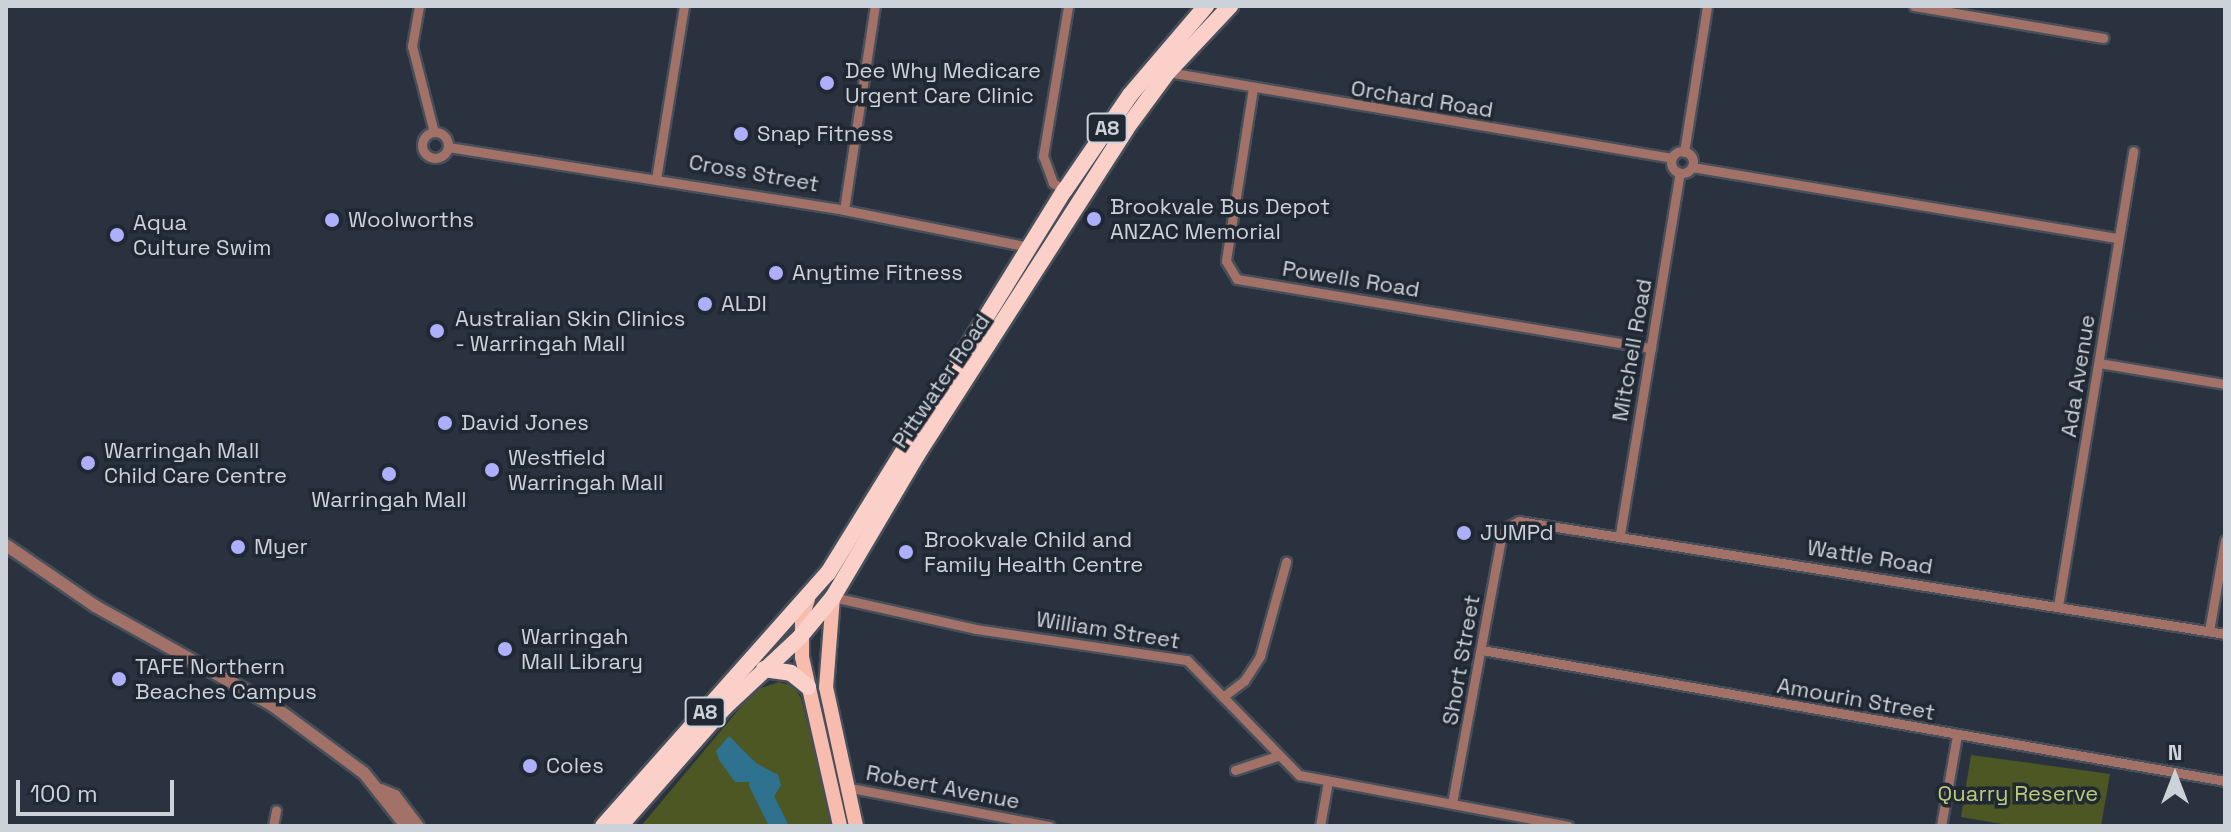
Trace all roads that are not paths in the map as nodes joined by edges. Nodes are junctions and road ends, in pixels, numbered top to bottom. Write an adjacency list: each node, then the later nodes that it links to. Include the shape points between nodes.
1 (419, 6): 12 (street, via 412,46)
2 (684, 6): 19 (street)
3 (875, 6): 21 (street)
4 (1068, 6): 20 (street, via 1043,156 1053,183)
5 (1206, 6): 20 (highway, Pittwater Road / A8, via 1130,95)
6 (1230, 6): 10 (highway, Pittwater Road / A8)
7 (1707, 6): 15 (street)
8 (1914, 6): 9 (street)
9 (2103, 38)
10 (1168, 72): 11 (street, Orchard Road); 24 (highway, Pittwater Road / A8)
11 (1253, 88): 16 (street, Orchard Road); 25 (street, Powells Road, via 1226,261 1237,279)
12 (434, 132): 13 (street, via 444,136); 13 (street, via 422,140 426,155 439,158)
13 (448, 147): 19 (street, Cross Street)
14 (2133, 151): 22 (street, Ada Avenue)
15 (1684, 152): 16 (street); 17 (street)
16 (1672, 158): 18 (street, via 1672,168)
17 (1692, 167): 18 (street); 22 (street)
18 (1680, 173): 25 (street, Mitchell Road)
19 (656, 179): 21 (street, Cross Street)
20 (1065, 190): 23 (highway, Pittwater Road / A8)
21 (844, 210): 23 (street, Cross Street)
22 (2118, 238): 26 (street, Ada Avenue)
23 (1030, 247): 24 (highway, Cross Street); 34 (highway, Pittwater Road / A8)
24 (1050, 252): 33 (highway, Pittwater Road / A8, via 917,455)
25 (1651, 348): 29 (street, Mitchell Road)
26 (2099, 363): 27 (street); 35 (street, Ada Avenue)
27 (2225, 384)
28 (1509, 525): 29 (street, Wattle Road, via 1526,520); 39 (street, Short Street, via 1501,539)
29 (1620, 534): 35 (street, Wattle Road)
30 (2225, 540): 36 (street)
31 (6, 545): 50 (street, via 95,606 272,705)
32 (1286, 562): 42 (street, via 1260,656 1244,681)
33 (833, 597): 38 (highway, A8); 42 (street, William Street, via 976,629 1178,657 1200,669); 49 (main road, Pittwater Road, via 826,687)
34 (808, 599): 38 (main road); 56 (highway, A8)
35 (2058, 606): 36 (street, Wattle Road)
36 (2209, 631): 37 (street, Wattle Road)
37 (2225, 634)
38 (800, 637): 40 (highway, A8); 41 (main road)
39 (1482, 650): 43 (street, Amourin Street); 51 (street, Short Street)
40 (764, 669): 41 (highway, via 791,673); 57 (highway, A8)
41 (808, 687): 48 (main road)
42 (1224, 696): 44 (street, William Street)
43 (1957, 735): 47 (street, Amourin Street); 63 (street)
44 (1277, 756): 45 (street); 46 (street, William Street, via 1299,775)
45 (1235, 770)
46 (1328, 781): 51 (street, William Street); 61 (street)
47 (2225, 781)
48 (830, 785): 49 (street, Robert Avenue); 58 (main road)
49 (847, 787): 59 (main road, Pittwater Road); 60 (street, Robert Avenue)
50 (381, 790): 54 (street); 55 (street, via 395,796)
51 (1452, 803): 62 (street, William Street)
52 (276, 810): 53 (street)
53 (273, 826)
54 (406, 826)
55 (418, 826)
56 (603, 826)
57 (620, 826)
58 (840, 826)
59 (856, 826)
60 (1049, 826)
61 (1320, 826)
62 (1568, 826)
63 (1941, 826)

